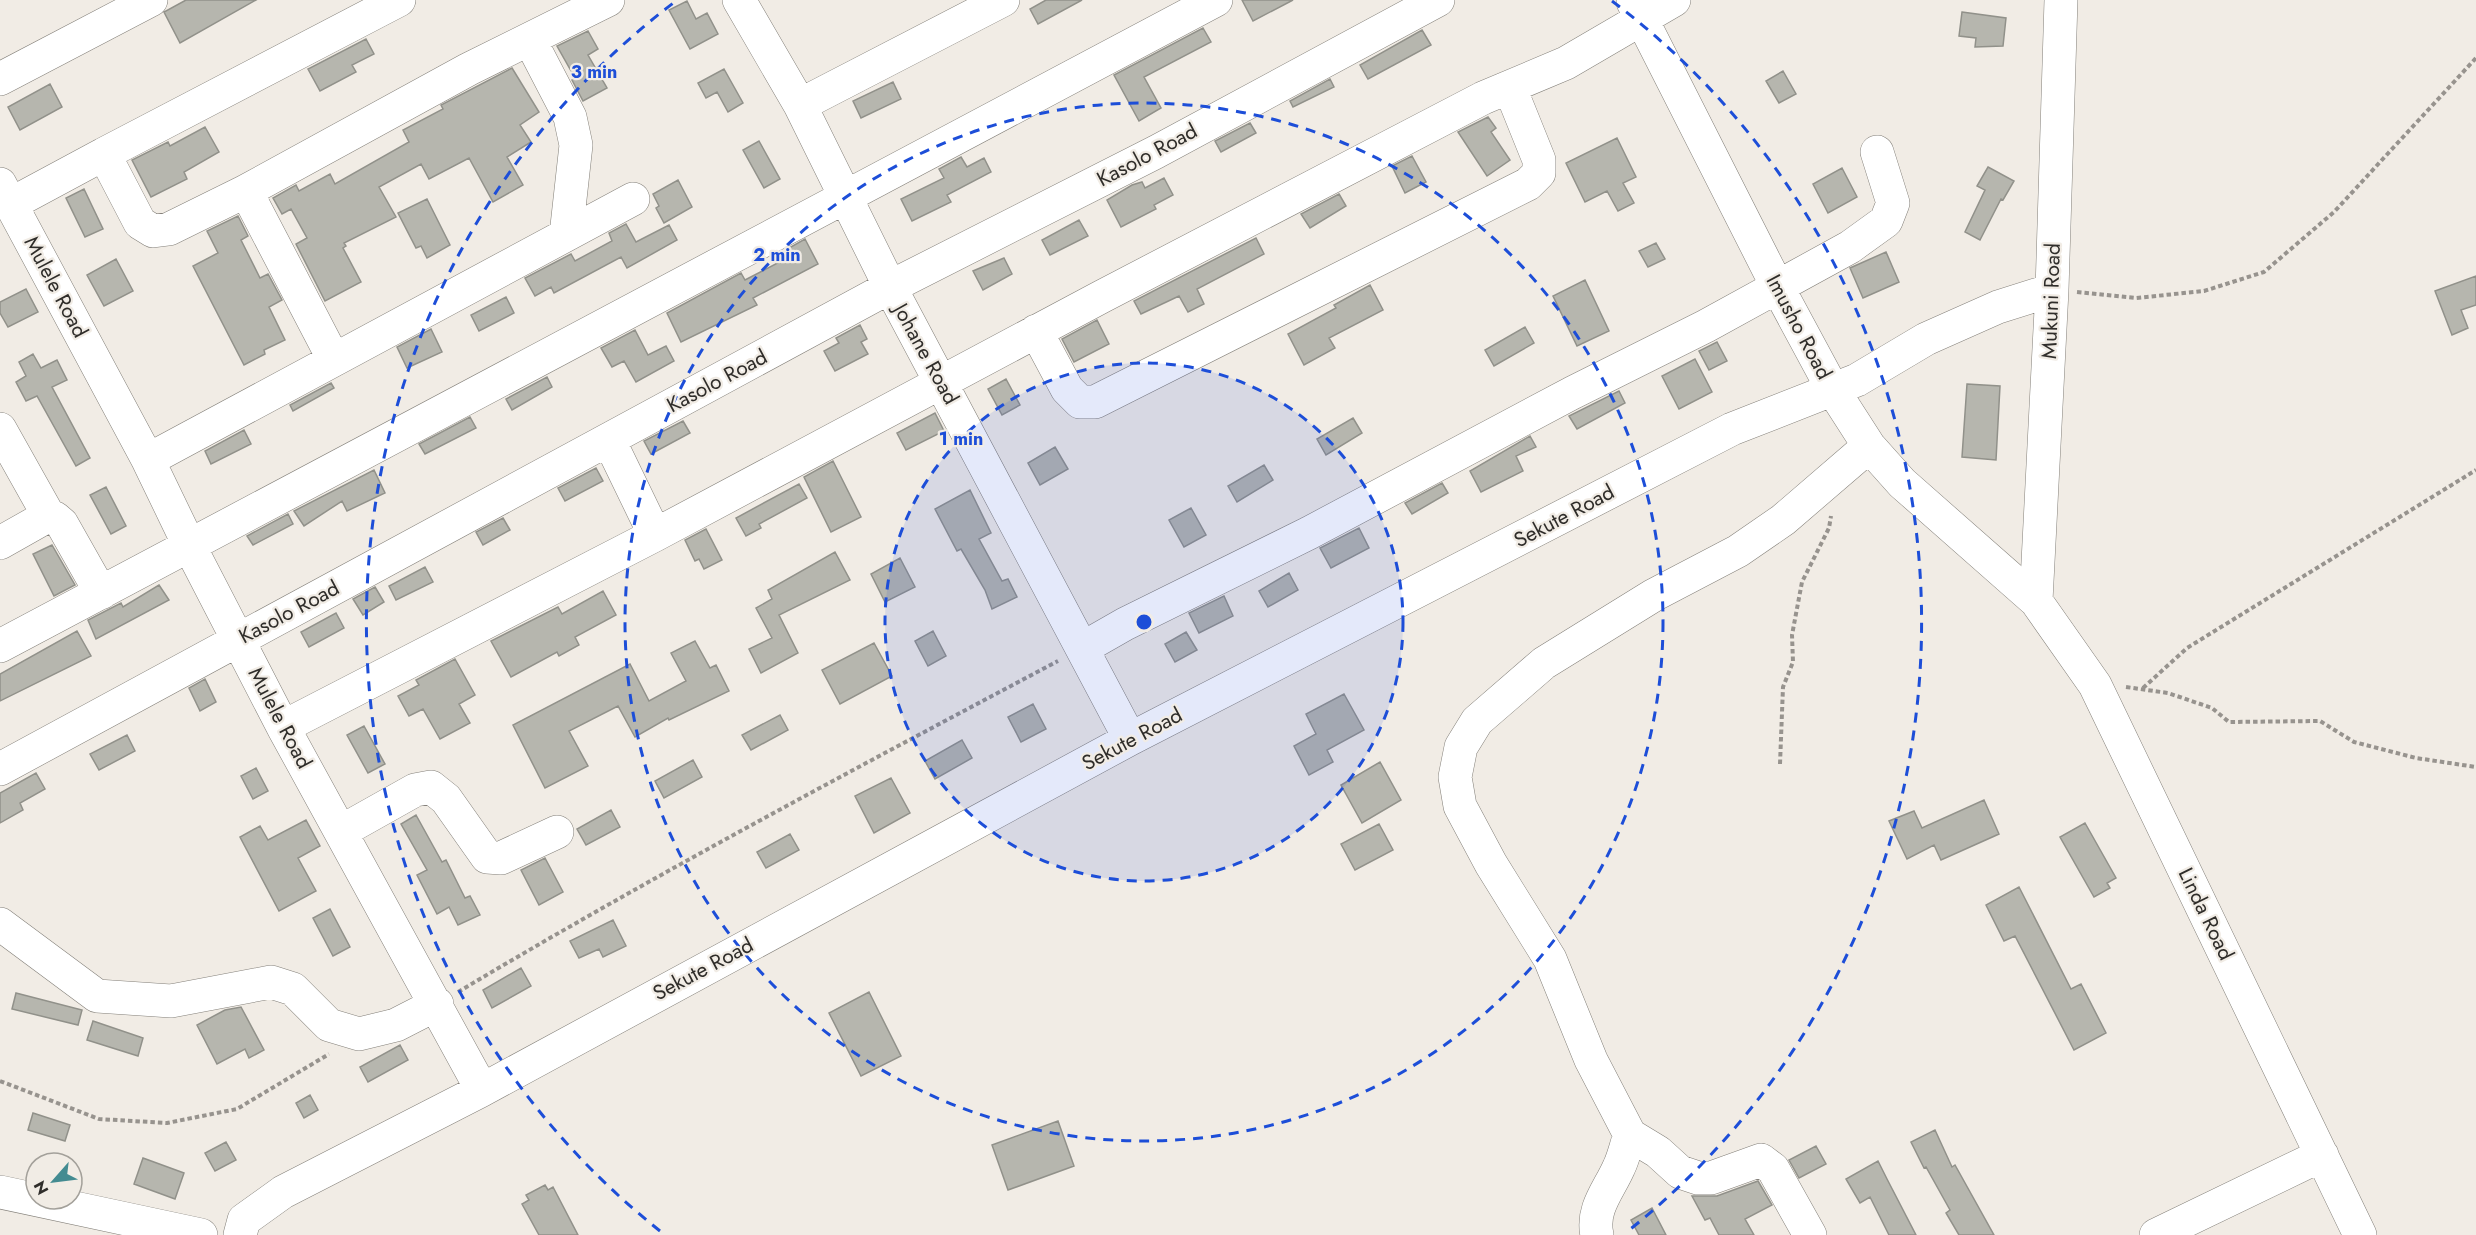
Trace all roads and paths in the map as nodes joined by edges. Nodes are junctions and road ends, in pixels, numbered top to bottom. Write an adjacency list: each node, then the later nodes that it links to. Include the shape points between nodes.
1 (151, 0): 13 (street)
2 (399, 0): 17 (street)
3 (608, 0): 11 (street)
4 (739, 0): 15 (street, Johane Road)
5 (1216, 0): 21 (street)
6 (1438, 0): 24 (street, Kasolo Road, via 1156,152)
7 (1674, 0): 10 (street)
8 (2061, 0): 25 (street, Mukuni Road)
9 (986, 4): 15 (street)
10 (1637, 10): 14 (street, via 1566,63); 23 (street, Imusho Road)
11 (530, 40): 18 (street, via 469,69); 22 (street, via 570,117 576,145)
12 (2476, 58): 25 (path, via 2334,212 2264,272 2204,291 2136,298)
13 (0, 79)
14 (1510, 88): 26 (street, via 1483,98); 26 (street, via 1539,160 1539,173 1518,189 1095,402 1080,402 1067,389)
15 (800, 105): 21 (street, Johane Road)
16 (1877, 152): 23 (street, via 1893,203 1886,221 1850,247)
17 (104, 154): 18 (street, via 140,223 153,231 169,229); 19 (street)
18 (246, 191): 27 (street)
19 (6, 194): 33 (street, Mulele Road)
20 (633, 198): 22 (street)
21 (848, 198): 24 (street, Johane Road); 39 (street)
22 (566, 235): 27 (street)
23 (1777, 286): 29 (street, Imusho Road); 44 (street)
24 (890, 287): 28 (street, Johane Road); 31 (street, Kasolo Road)
25 (2052, 290): 29 (street, Sekute Road, via 1998,307 1926,339); 41 (street, Mukuni Road)
26 (1035, 332): 28 (street)
27 (333, 358): 33 (street)
28 (942, 382): 37 (street); 44 (street, Johane Road)
29 (1833, 390): 32 (street, Imusho Road); 48 (street, Sekute Road, via 1732,429)
30 (0, 429): 36 (street)
31 (609, 440): 37 (street); 42 (street, Kasolo Road)
32 (1869, 446): 35 (street); 41 (street, Imusho Road, via 1902,483)
33 (148, 460): 39 (street, Mulele Road)
34 (2476, 470): 46 (path, via 2187,648)
35 (1833, 476): 49 (path, via 1829,528 1802,582 1792,635 1793,662 1783,687); 59 (street, via 1783,520 1738,551 1654,595 1544,663 1477,721 1461,747 1455,777 1460,806 1550,959 1591,1060)
36 (46, 517): 38 (street); 40 (street, via 62,524)
37 (655, 535): 47 (street)
38 (0, 543)
39 (190, 547): 40 (street); 42 (street, Mulele Road)
40 (101, 593): 43 (street)
41 (2036, 601): 45 (street, Linda Road)
42 (239, 639): 47 (street, Mulele Road); 51 (street, Kasolo Road)
43 (0, 646)
44 (1083, 648): 48 (street, Johane Road); 55 (path, via 548,938)
45 (2095, 685): 46 (path); 60 (street, Linda Road)
46 (2143, 688): 50 (path, via 2212,708 2229,722 2320,721 2354,742 2416,758)
47 (283, 727): 52 (street, Mulele Road)
48 (1130, 739): 58 (street, Sekute Road)
49 (1780, 764)
50 (2476, 766)
51 (0, 770)
52 (342, 831): 53 (street, via 415,790 431,787 446,799 487,857 501,858); 55 (street, Mulele Road)
53 (557, 832)
54 (0, 924): 56 (street, via 97,996 171,1001 271,982 293,989 329,1025)
55 (437, 1005): 56 (street, via 396,1024); 58 (street, Mulele Road)
56 (359, 1034): 57 (path, via 237,1109 167,1123 99,1119)
57 (0, 1081)
58 (482, 1090): 63 (street, Sekute Road, via 284,1192 244,1220)
59 (1630, 1135): 64 (street, via 1594,1222); 65 (street, via 1680,1172 1698,1178 1711,1178 1761,1160 1773,1169)
60 (2322, 1155): 66 (street); 67 (street, Linda Road)
61 (0, 1192): 62 (street)
62 (201, 1235)
63 (240, 1235)
64 (1597, 1235)
65 (1809, 1235)
66 (2156, 1235)
67 (2360, 1235)

